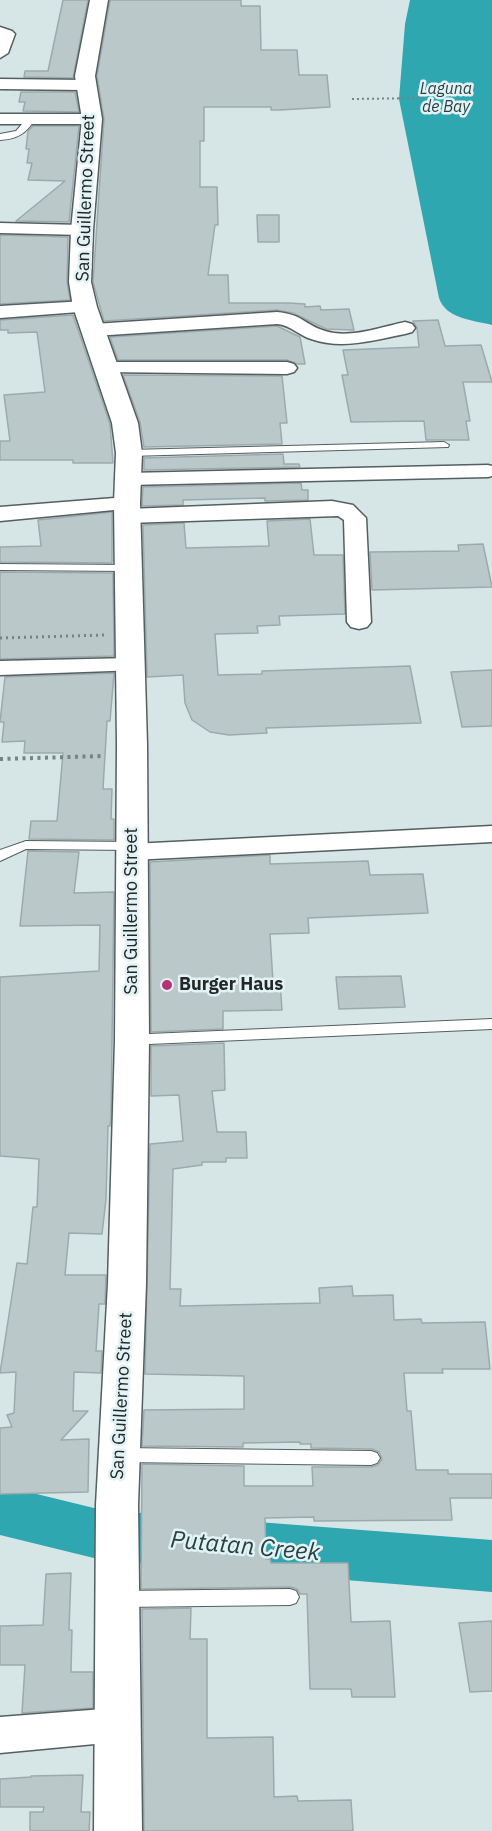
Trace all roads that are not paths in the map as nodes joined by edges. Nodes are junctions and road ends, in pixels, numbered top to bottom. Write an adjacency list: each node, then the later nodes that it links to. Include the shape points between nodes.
1 (99, 0): 5 (main road, San Guillermo Street)
2 (0, 32): 3 (street, via 7,34)
3 (0, 53)
4 (0, 84): 5 (street)
5 (85, 85): 8 (main road, San Guillermo Street)
6 (0, 119): 7 (street)
7 (31, 119): 8 (street); 9 (lane, via 19,135)
8 (92, 119): 11 (main road, San Guillermo Street)
9 (0, 137)
10 (0, 228): 11 (street)
11 (82, 230): 13 (main road, San Guillermo Street, via 80,282)
12 (0, 312): 13 (street)
13 (89, 319): 14 (street, via 277,318 296,320 313,333 334,338); 15 (main road, San Guillermo Street)
14 (405, 328)
15 (106, 368): 16 (street); 19 (main road, San Guillermo Street, via 125,423)
16 (288, 368)
17 (444, 445): 19 (lane)
18 (488, 471): 19 (street)
19 (128, 488): 20 (street); 22 (main road, San Guillermo Street); 23 (street, via 345,510 355,518)
20 (0, 514)
21 (0, 567): 22 (lane)
22 (129, 568): 24 (main road, San Guillermo Street)
23 (358, 622)
24 (131, 665): 25 (street); 27 (main road, San Guillermo Street)
25 (0, 668)
26 (492, 834): 27 (street)
27 (132, 849): 28 (lane, via 26,845 5,851); 31 (main road, San Guillermo Street, via 127,1283)
28 (0, 857)
29 (492, 1024): 30 (lane)
30 (149, 1039)
31 (119, 1455): 32 (lane); 34 (main road, San Guillermo Street)
32 (371, 1458)
33 (290, 1597): 34 (lane)
34 (116, 1599): 35 (main road, San Guillermo Street)
35 (116, 1725): 36 (street); 37 (main road, San Guillermo Street)
36 (0, 1735)
37 (118, 1831)

